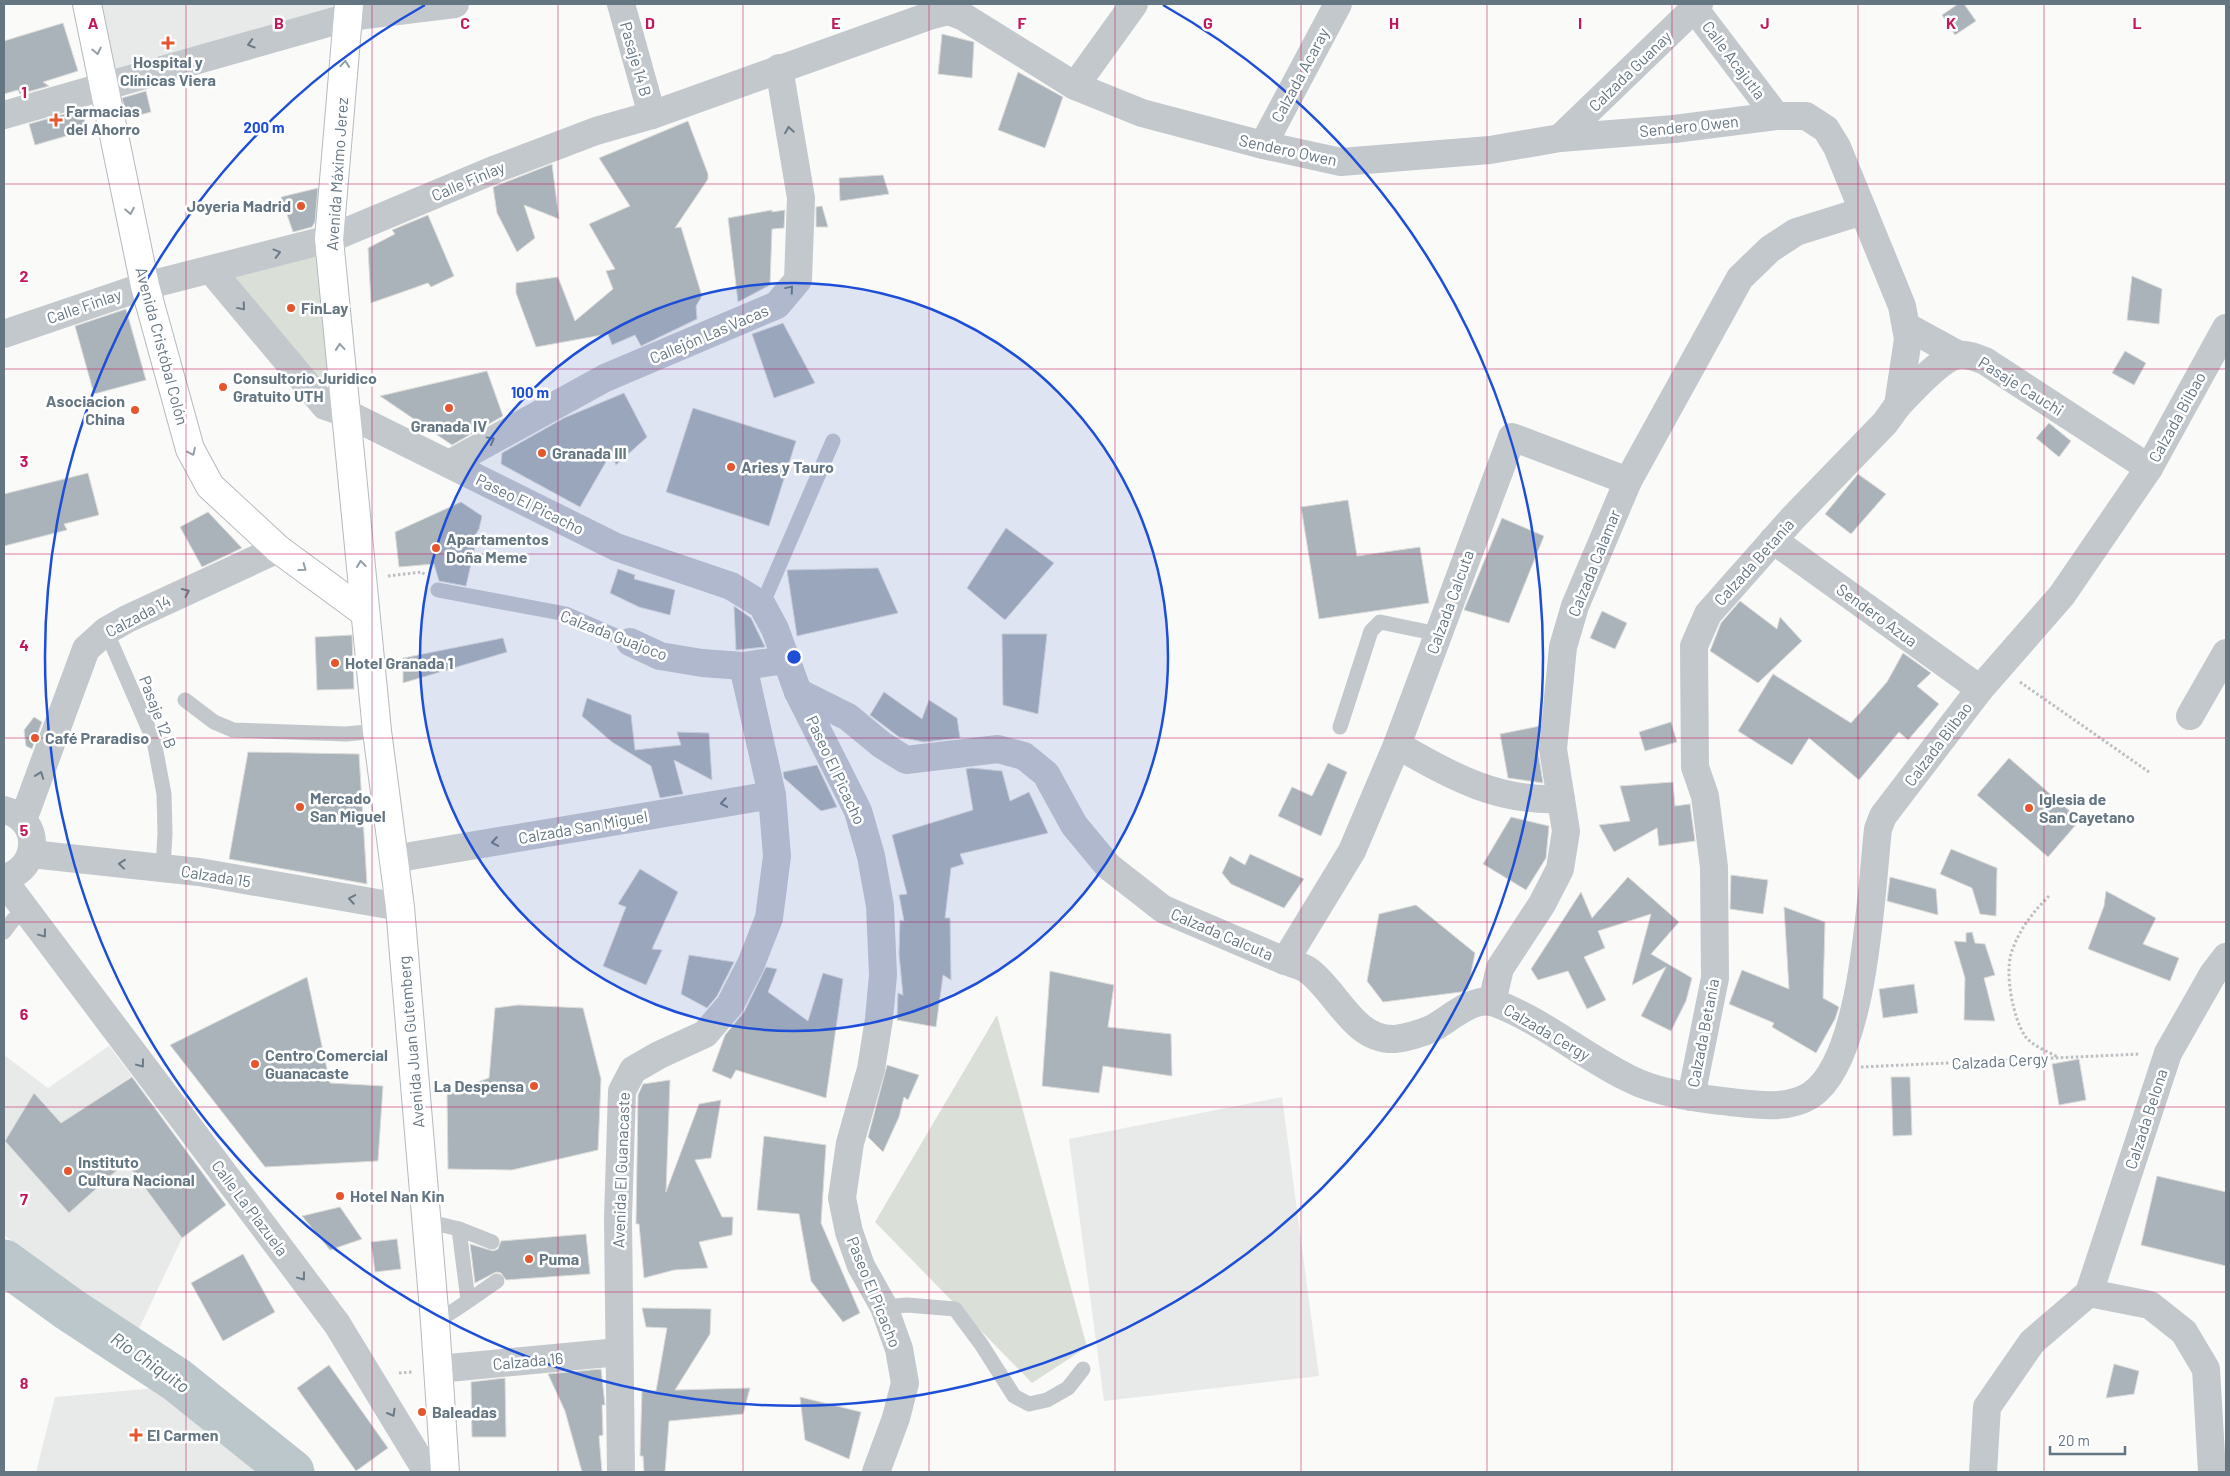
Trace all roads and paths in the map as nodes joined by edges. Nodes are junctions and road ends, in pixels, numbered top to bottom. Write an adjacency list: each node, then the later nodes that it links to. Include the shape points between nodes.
1 (87, 4): 10 (main road, Avenida Cristóbal Colón, one-way to 10)
2 (455, 4): 7 (street)
3 (621, 4): 13 (street, Pasaje 14 B)
4 (1134, 4): 11 (street)
5 (1338, 4): 16 (street, Calzada Acaray)
6 (1696, 5): 14 (street, Calle Acajutla); 15 (street, Calzada Guanay)
7 (349, 10): 10 (street, one-way to 10); 18 (main road, Avenida Máximo Jerez, one-way to 7)
8 (930, 10): 9 (street, Calle Finlay); 11 (street, Sendero Owen, via 948,11 964,17)
9 (779, 68): 13 (street, Calle Finlay); 28 (street, Callejón Las Vacas, one-way to 9, via 605,378 777,305 798,280 800,198)
10 (104, 85): 12 (street); 20 (main road, Avenida Cristóbal Colón, one-way to 20)
11 (1075, 86): 16 (street, Sendero Owen, via 1142,113)
12 (4, 115)
13 (652, 115): 18 (street, Calle Finlay, via 596,131 496,169)
14 (1776, 116): 15 (street, Sendero Owen, via 1674,129); 17 (street, Calzada Betania, via 1806,116 1826,129)
15 (1560, 138): 16 (street, Sendero Owen, via 1490,150 1341,162)
16 (1263, 145)
17 (1863, 211): 21 (street, Calzada Betania, via 1902,306); 30 (street, Calzada Calamar, via 1796,232 1770,249 1740,278)
18 (330, 239): 19 (street, Calle Finlay, one-way to 18); 26 (main road, Avenida Máximo Jerez, one-way to 18)
19 (211, 270): 20 (street, Calle Finlay); 26 (street, Paseo El Picacho, one-way to 26, via 326,406)
20 (145, 286): 23 (street, Calle Finlay); 32 (main road, Avenida Cristóbal Colón, one-way to 32, via 190,449 210,486)
21 (1906, 326): 24 (street); 25 (street, Calzada Betania, via 1908,339)
22 (2226, 328): 29 (street, Calzada Bilbao)
23 (4, 334)
24 (1960, 355): 25 (street, Pasaje Cauchi, via 1948,358); 29 (street, Pasaje Cauchi, via 1973,356 1985,362)
25 (1898, 405): 31 (street, Calzada Betania)
26 (346, 413): 28 (street, Paseo El Picacho); 33 (main road, Avenida Máximo Jerez, one-way to 26)
27 (833, 441): 35 (lane)
28 (449, 464): 35 (street, Paseo El Picacho, via 616,547 731,586)
29 (2149, 468): 43 (street, Calzada Bilbao, via 2062,595)
30 (1628, 480): 38 (street, Calzada Calcuta, via 1512,437); 53 (street, Calzada Calamar, via 1575,606 1563,647 1553,749)
31 (1773, 540): 44 (street, Sendero Azua); 69 (street, Calzada Betania, via 1708,614 1694,646 1695,767 1705,796 1714,867 1715,978)
32 (278, 549): 36 (main road, Avenida Cristóbal Colón, one-way to 36); 37 (street, Calzada 14, one-way to 32)
33 (362, 580): 34 (path, via 422,572); 36 (main road, Avenida Máximo Jerez)
34 (438, 590): 39 (lane, Calzada Guajoco, via 566,614)
35 (762, 605): 41 (street, Paseo El Picacho)
36 (365, 613): 49 (main road, Avenida Juan Gutemberg)
37 (106, 631): 54 (street, Calzada 14, one-way to 37, via 86,649); 57 (lane, Pasaje 12 B, via 154,741 164,794)
38 (1438, 634): 48 (lane, via 1380,622 1371,631); 50 (street, Calzada Calcuta)
39 (630, 642): 42 (street, Calzada Guajoco, via 660,656)
40 (2226, 653): 47 (street)
41 (785, 660): 42 (street, Calzada Guajoco); 45 (street, Paseo El Picacho)
42 (743, 666): 52 (street, Avenida El Guanacaste)
43 (1999, 667): 44 (street, Calzada Bilbao); 51 (path)
44 (1980, 689): 68 (street, Calzada Bilbao, via 1883,816 1878,829 1859,997)
45 (798, 692): 63 (street, Calzada Calcuta, via 848,717 906,760 998,749 1024,756 1046,774 1074,825 1108,866 1162,909); 76 (street, Paseo El Picacho, via 858,811 871,856 880,906 883,975 879,1019 871,1069 850,1143 842,1198 861,1266)
46 (185, 700): 49 (lane, via 214,722 233,730 346,734)
47 (2190, 716)
48 (1340, 727)
49 (377, 731): 56 (main road, Avenida Juan Gutemberg)
50 (1397, 745): 53 (street, via 1474,786 1520,798); 63 (street, Calzada Calcuta, via 1352,851)
51 (2149, 772)
52 (772, 795): 56 (street, Calzada San Miguel, one-way to 56); 78 (street, Avenida El Guanacaste, via 777,856 769,918 751,964 730,1005 705,1034 633,1070 622,1091 618,1218)
53 (1561, 799): 65 (street, Calzada Calamar, via 1566,831 1560,869 1542,904 1500,968)
54 (13, 815): 55 (street, via 29,829)
55 (31, 854): 57 (street, Calzada 15, one-way to 55); 58 (street, via 22,869)
56 (393, 859): 60 (main road, Avenida Juan Gutemberg)
57 (163, 868): 60 (street, Calzada 15, one-way to 57)
58 (4, 879): 61 (street, Calle La Plazuela)
59 (2049, 896): 67 (path, via 2030,914 2011,954 2010,980 2014,1013 2026,1038)
60 (400, 907): 70 (main road, Avenida Juan Gutemberg)
61 (26, 911): 62 (lane); 81 (street, Calle La Plazuela, one-way to 81, via 337,1324)
62 (4, 932)
63 (1285, 961): 65 (street, Calzada Cergy, via 1308,970 1367,1034 1394,1039 1430,1030 1472,1004)
64 (2222, 971): 66 (street, Calzada Belona)
65 (1492, 1002): 69 (street, Calzada Cergy, via 1525,1017 1630,1080)
66 (2168, 1053): 67 (path, Calzada Cergy); 74 (street, Calzada Belona)
67 (2059, 1058): 68 (path, Calzada Cergy)
68 (1833, 1068): 69 (street, Calzada Bilbao, via 1829,1077 1811,1094 1788,1105)
69 (1691, 1097)
70 (426, 1220): 71 (lane); 77 (main road, Avenida Juan Gutemberg)
71 (459, 1229): 72 (lane); 75 (lane)
72 (492, 1242)
73 (497, 1281): 75 (lane)
74 (2089, 1293): 86 (street, via 2032,1342 1988,1407); 87 (street, via 2150,1305 2184,1332 2206,1369)
75 (468, 1300): 77 (lane)
76 (884, 1307): 80 (lane, via 907,1305 955,1309 982,1344 1014,1396 1029,1404 1047,1400 1068,1388); 85 (street, Paseo El Picacho, via 899,1349 905,1383)
77 (435, 1322): 79 (main road, Avenida Juan Gutemberg)
78 (619, 1352): 79 (street, Calzada 16); 84 (street, Avenida El Guanacaste)
79 (438, 1369): 81 (path); 83 (main road, Avenida Juan Gutemberg)
80 (1083, 1369)
81 (371, 1376): 82 (street, Calle La Plazuela, one-way to 82)
82 (427, 1472)
83 (445, 1472)
84 (621, 1472)
85 (876, 1472)
86 (1983, 1472)
87 (2212, 1472)

